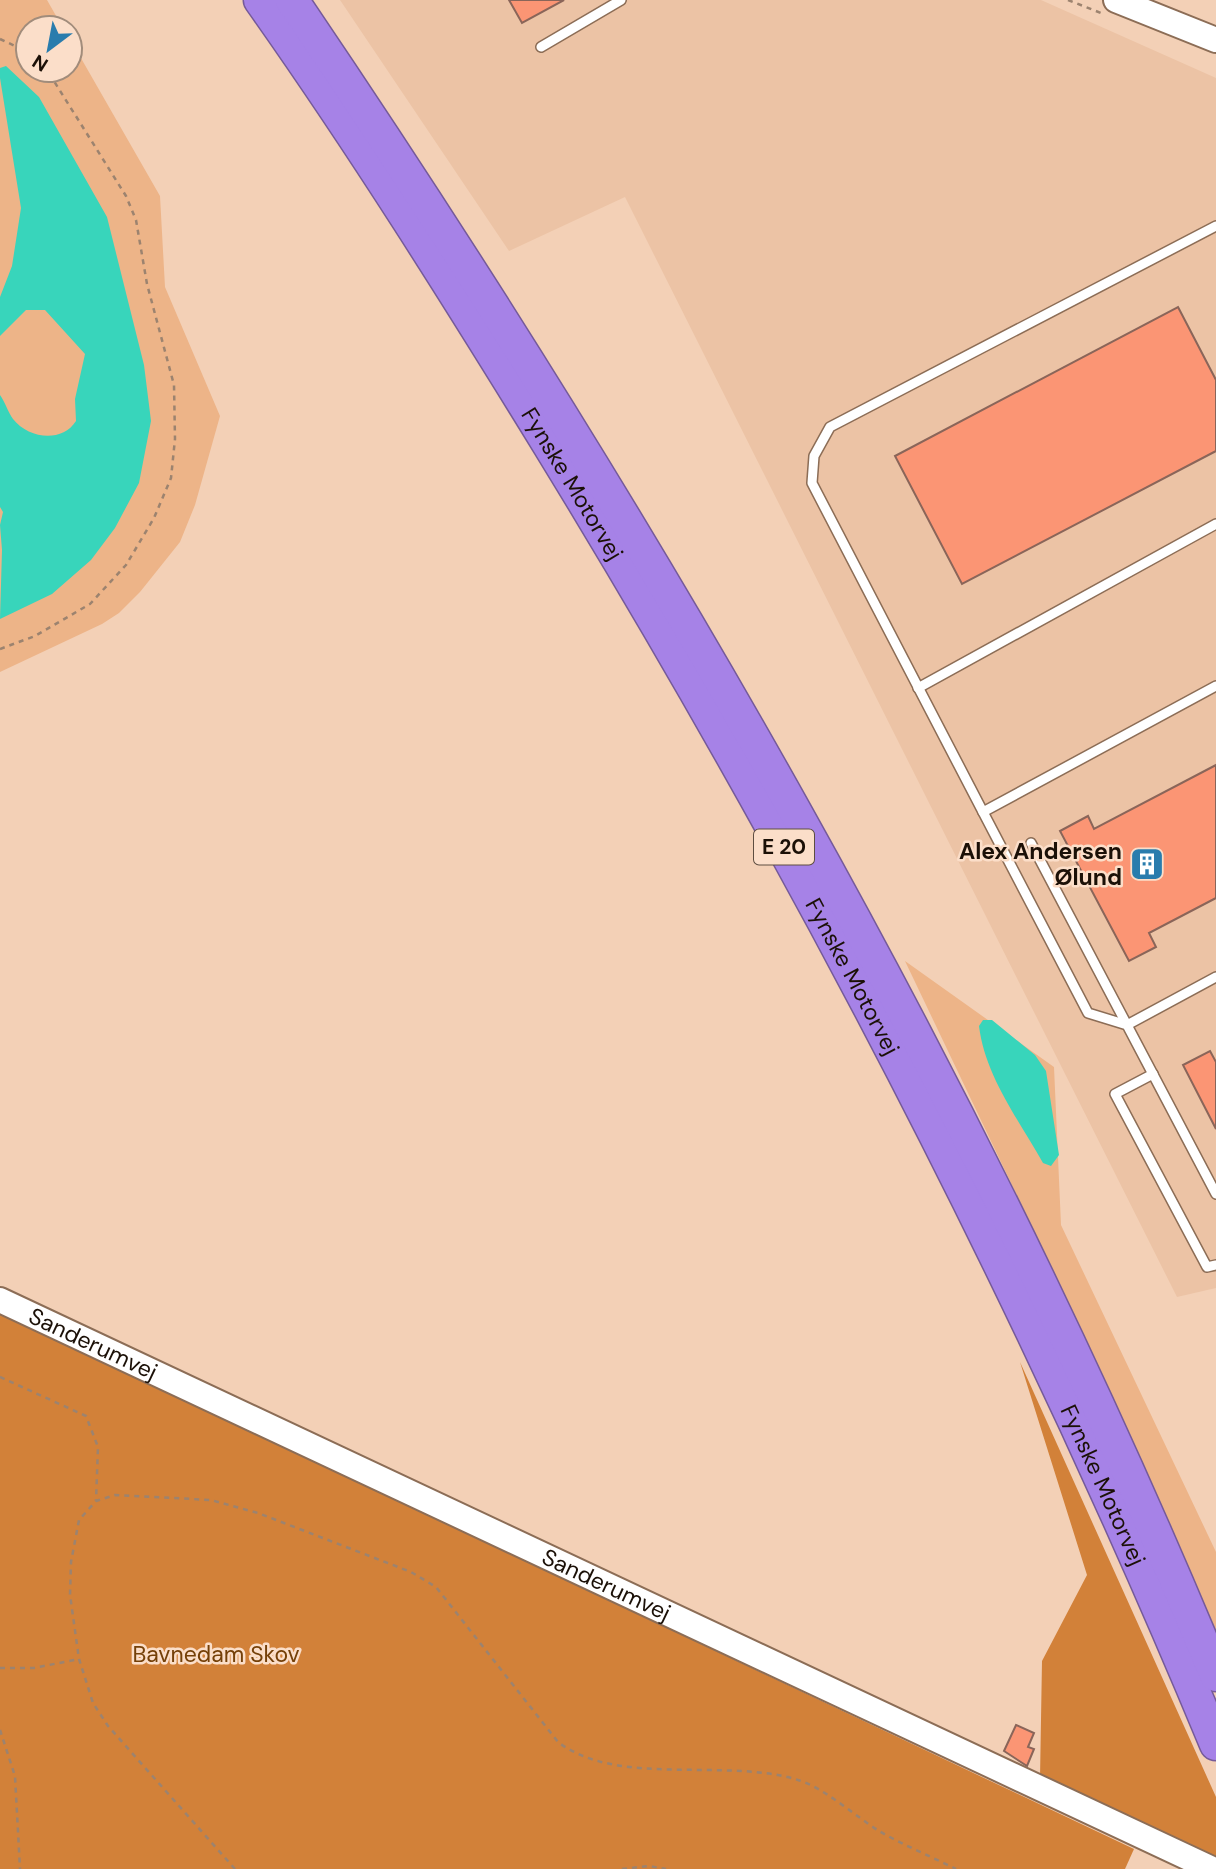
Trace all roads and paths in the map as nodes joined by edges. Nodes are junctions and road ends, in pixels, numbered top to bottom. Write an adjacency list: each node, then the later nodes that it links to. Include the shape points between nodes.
1 (260, 0): 27 (highway, Fynske Motorvej / E 20, via 366,156 639,591 814,900 968,1198 1070,1410)
2 (292, 0): 25 (highway, Fynske Motorvej / E 20, via 497,310 668,590 835,886 998,1199 1094,1399)
3 (621, 0): 6 (lane)
4 (1116, 0): 5 (street)
5 (1216, 40)
6 (541, 47)
7 (56, 84): 10 (path, via 126,196 136,220 147,284 174,384 175,439 171,478 126,565 90,604 35,636)
8 (1216, 226): 12 (lane, via 830,427 814,456 812,483)
9 (1216, 524): 12 (lane)
10 (0, 649)
11 (1216, 686): 13 (lane)
12 (918, 688): 13 (lane)
13 (982, 812): 16 (lane, via 1088,1013)
14 (1031, 843): 16 (lane)
15 (1216, 977): 16 (lane)
16 (1127, 1026): 17 (lane)
17 (1153, 1074): 18 (lane); 19 (lane, via 1115,1094 1207,1267)
18 (1216, 1194)
19 (1216, 1265)
20 (0, 1300): 33 (street, Sanderumvej)
21 (0, 1377): 22 (path, via 86,1416 98,1447)
22 (96, 1501): 23 (path, via 79,1520 71,1562 70,1595); 32 (path, via 115,1495 211,1500 258,1513 411,1572 436,1587 558,1742 575,1755 611,1765 771,1773 801,1780 881,1832)
23 (79, 1659): 24 (path, via 34,1668); 29 (path, via 93,1703 108,1726)
24 (0, 1668)
25 (1216, 1675)
26 (0, 1730): 28 (path, via 15,1776)
27 (1216, 1744)
28 (20, 1869)
29 (235, 1869)
30 (622, 1869): 31 (path)
31 (666, 1869)
32 (956, 1869)
33 (1212, 1869)

